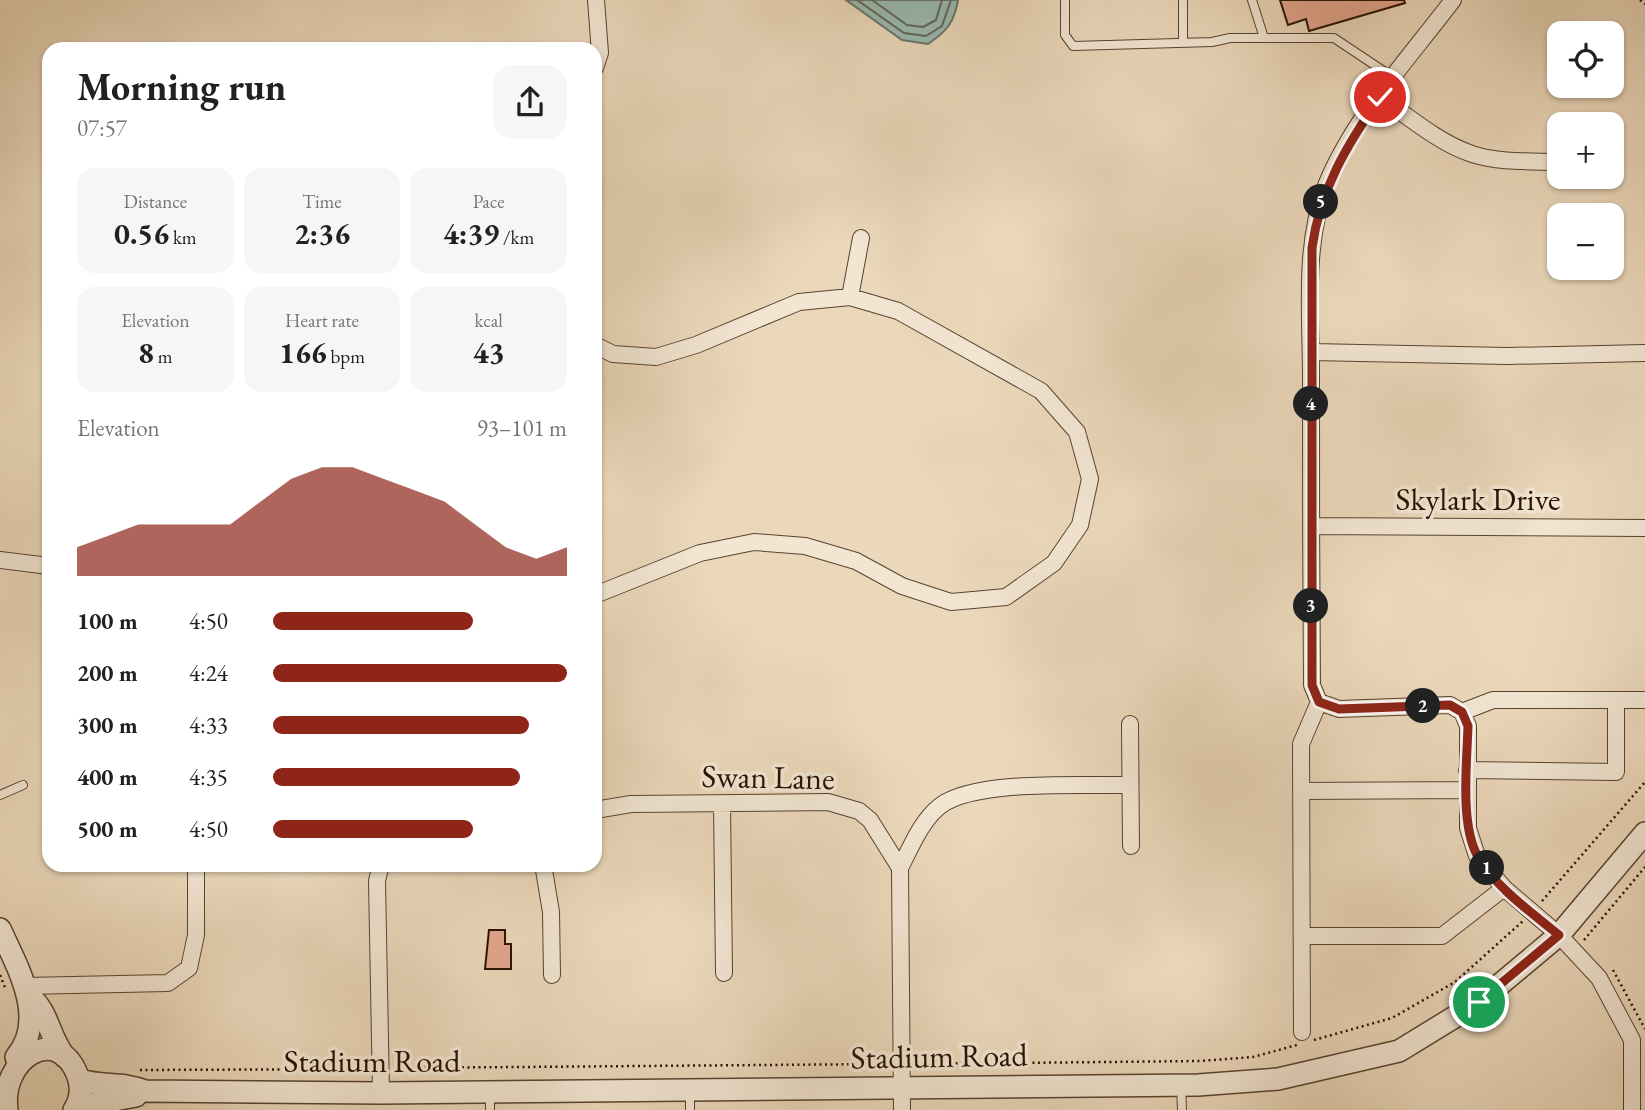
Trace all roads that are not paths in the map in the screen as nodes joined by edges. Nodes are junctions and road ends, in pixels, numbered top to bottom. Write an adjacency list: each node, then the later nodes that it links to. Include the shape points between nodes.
1 (596, 0): 7 (street)
2 (1065, 0): 8 (lane, via 1065,35 1073,46)
3 (1183, 0): 8 (lane)
4 (1252, 0): 6 (lane)
5 (1453, 0): 9 (street)
6 (1264, 38): 8 (lane); 9 (lane, via 1335,38)
7 (599, 42)
8 (1183, 43)
9 (1394, 78): 10 (street)
10 (1380, 97): 11 (street, via 1442,140 1473,154 1505,161); 15 (street, via 1345,147 1316,218)
11 (1547, 162)
12 (861, 238): 13 (street)
13 (850, 297): 14 (street, via 799,302 656,357 613,354); 21 (street, via 898,311 992,361 1041,391 1077,432 1090,479 1080,525 1054,563 1006,597 951,602 902,586 856,561 805,546 754,542 700,553)
14 (602, 348)
15 (1311, 352): 16 (street); 17 (street)
16 (1645, 353)
17 (1311, 526): 18 (street, Skylark Drive); 24 (street, via 1312,685)
18 (1645, 528)
19 (0, 560): 20 (street)
20 (42, 565)
21 (602, 592)
22 (1616, 700): 23 (street); 25 (street, via 1493,700); 27 (street, via 1616,772)
23 (1645, 700)
24 (1319, 702): 25 (street, via 1339,709 1450,705); 30 (street, via 1301,744)
25 (1462, 712): 27 (street, via 1468,726)
26 (1130, 724): 29 (street)
27 (1467, 770): 31 (street)
28 (23, 785): 32 (lane)
29 (1130, 785): 36 (street); 37 (street, via 1027,787 953,797 920,829)
30 (1301, 790): 31 (street); 44 (street)
31 (1467, 790): 41 (street, via 1468,828 1477,856)
32 (0, 795)
33 (722, 804): 34 (street, Swan Lane, via 631,804); 37 (street, Swan Lane, via 845,805 859,811 880,832); 45 (street)
34 (602, 809)
35 (1645, 833): 43 (street, Stadium Road)
36 (1131, 846)
37 (900, 868): 54 (street, Swan Lane)
38 (196, 872): 47 (street, via 196,935 189,968 169,983)
39 (379, 872): 56 (street)
40 (544, 872): 46 (street, via 551,912)
41 (1504, 888): 43 (street); 44 (street, via 1442,936)
42 (0, 929): 47 (street)
43 (1559, 935): 49 (street, via 1599,978); 53 (street, Stadium Road, via 1479,1002 1399,1051 1278,1079)
44 (1302, 936): 48 (street)
45 (724, 974)
46 (552, 975)
47 (21, 992): 50 (street, via 41,1005 54,1043); 51 (street, via 27,1044)
48 (1302, 1032)
49 (1638, 1040): 63 (street)
50 (65, 1057): 51 (street, via 40,1049); 52 (street)
51 (8, 1064): 59 (street, via 2,1078)
52 (80, 1080): 55 (street, Stadium Road); 60 (street)
53 (1181, 1085): 54 (street, Stadium Road); 62 (lane)
54 (902, 1088): 57 (street, Stadium Road); 61 (street, Swan Lane)
55 (145, 1091): 56 (street, Stadium Road); 60 (street, Stadium Road, via 132,1098)
56 (381, 1093): 58 (street, Stadium Road)
57 (690, 1100): 58 (street, Stadium Road)
58 (490, 1101)
59 (4, 1105)
60 (75, 1108)
61 (902, 1110)
62 (1182, 1110)
63 (1632, 1110)

